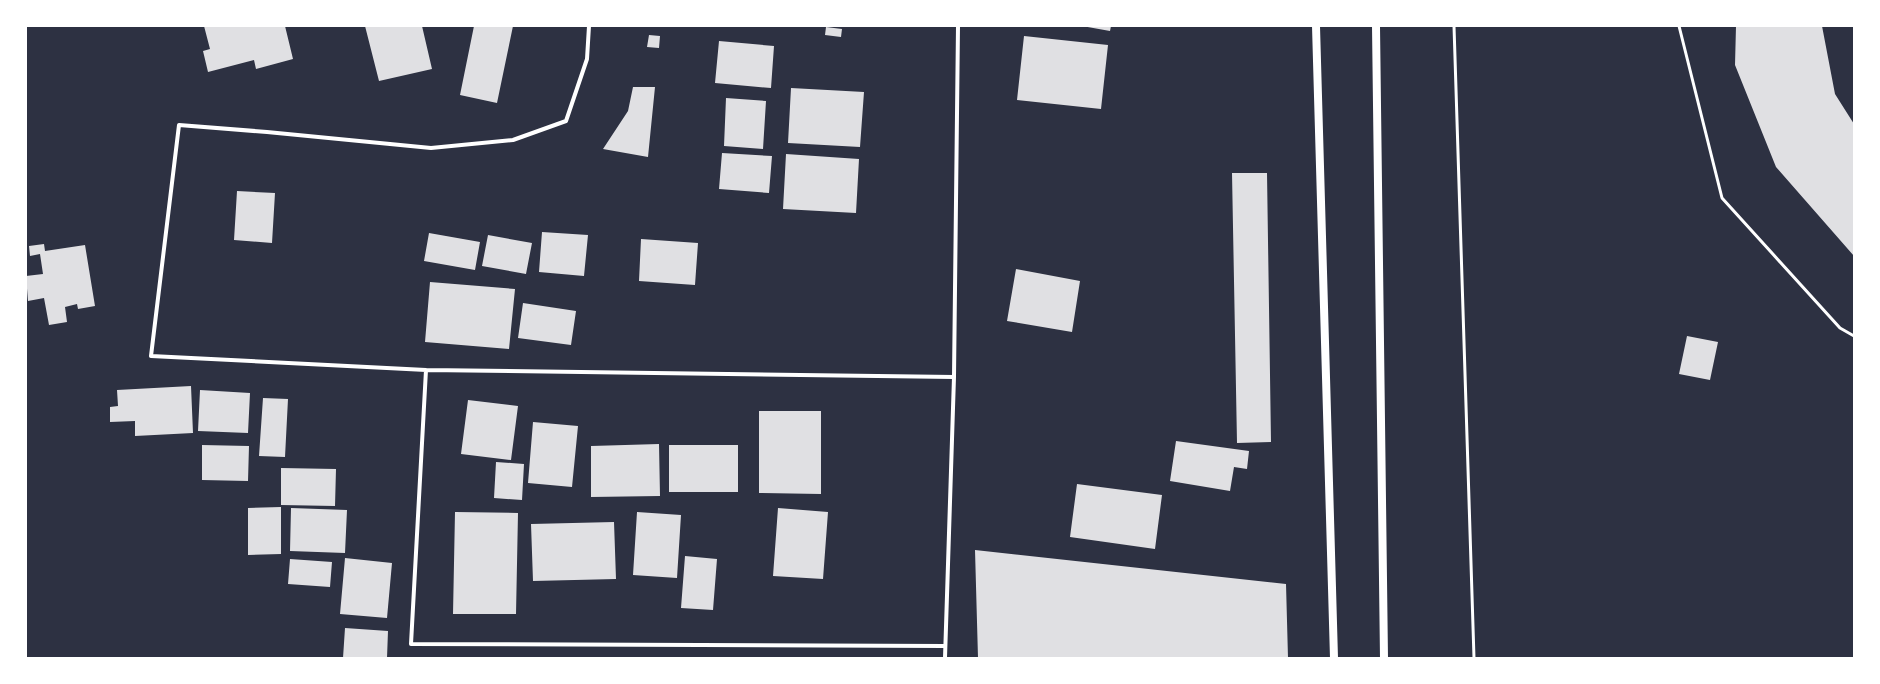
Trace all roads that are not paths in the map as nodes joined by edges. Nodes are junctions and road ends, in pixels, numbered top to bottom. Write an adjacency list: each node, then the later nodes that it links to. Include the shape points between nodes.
1 (589, 26): 8 (street, via 587,59 566,121 513,140 431,148 179,125 152,356)
2 (958, 26): 9 (street)
3 (1316, 26): 12 (main road)
4 (1376, 26): 13 (main road)
5 (1454, 26): 14 (lane)
6 (1679, 26): 7 (lane, via 1722,198 1840,328)
7 (1854, 336)
8 (426, 370): 9 (street); 10 (street, via 411,644)
9 (954, 377): 10 (street)
10 (945, 646): 11 (street)
11 (945, 658)
12 (1334, 658)
13 (1384, 658)
14 (1474, 658)

